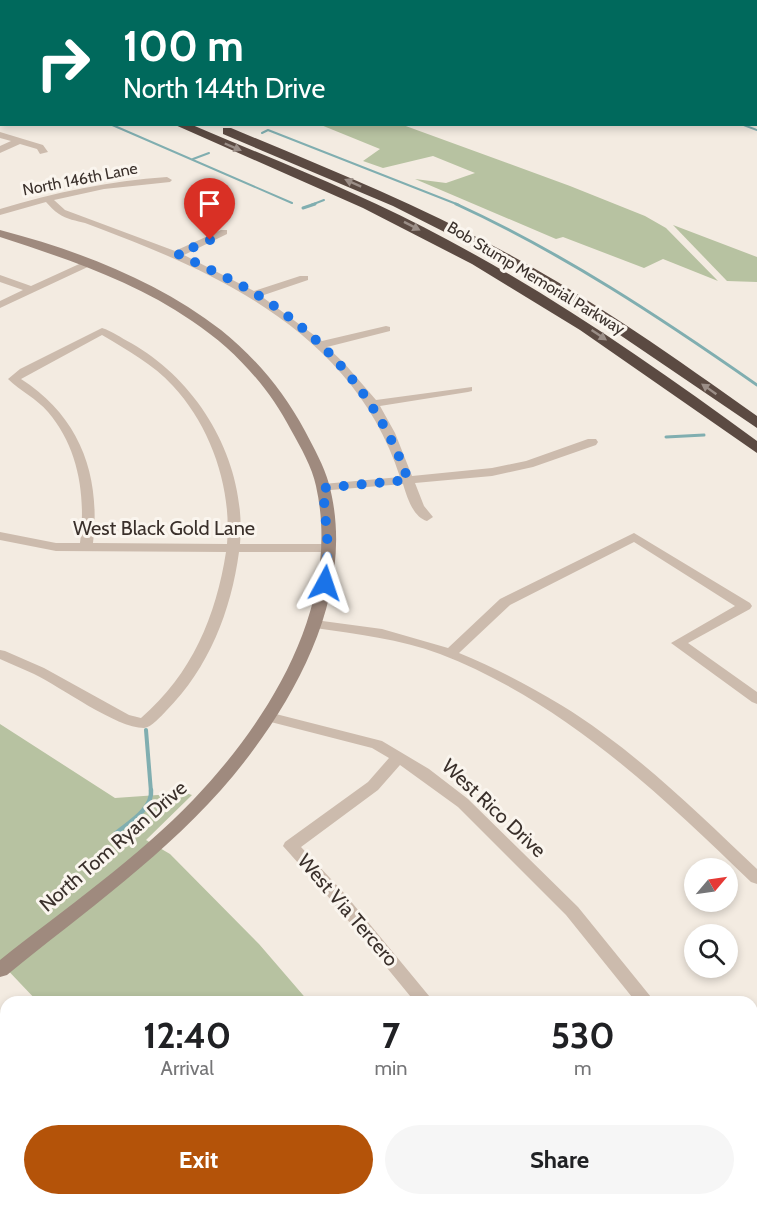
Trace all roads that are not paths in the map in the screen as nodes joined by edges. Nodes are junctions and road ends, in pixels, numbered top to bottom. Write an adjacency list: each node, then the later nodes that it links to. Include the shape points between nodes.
1 (185, 126): 25 (highway, Bob Stump Memorial Parkway, one-way to 25, via 361,201 486,266 586,327)
2 (217, 126): 23 (highway, Bob Stump Memorial Parkway, one-way to 2, via 604,317 481,245 361,186)
3 (0, 135): 4 (street)
4 (18, 141): 5 (street); 6 (street, via 40,147)
5 (0, 150)
6 (43, 152)
7 (167, 180): 8 (street, North 146th Lane, via 114,185)
8 (48, 199): 9 (street, North 146th Lane); 12 (street, via 62,212)
9 (0, 212)
10 (0, 232): 13 (street, North Tom Ryan Drive)
11 (224, 232): 12 (street)
12 (178, 254): 17 (street)
13 (88, 263): 16 (street); 27 (street, North Tom Ryan Drive, via 180,308 258,370 295,423)
14 (0, 279): 16 (street)
15 (304, 279): 17 (street)
16 (32, 290): 18 (street)
17 (256, 294): 20 (street)
18 (0, 305)
19 (386, 329): 20 (street)
20 (320, 345): 22 (street)
21 (468, 389): 22 (street)
22 (372, 404): 26 (street, via 392,437)
23 (757, 423)
24 (592, 442): 26 (street, via 492,472)
25 (757, 448)
26 (408, 480): 27 (street); 28 (street, via 416,507)
27 (323, 488): 32 (street, North Tom Ryan Drive)
28 (427, 517)
29 (0, 536): 30 (street, West Black Gold Lane, via 56,547)
30 (86, 547): 31 (street, West Black Gold Lane); 31 (street, via 91,526 85,477 68,430 54,409 14,379 102,331 143,352 162,368 208,424 224,459 236,530)
31 (234, 547): 32 (street, West Black Gold Lane); 35 (street, via 224,602 197,662 166,706 144,723 124,718 39,670)
32 (328, 548): 33 (street, North Tom Ryan Drive)
33 (315, 624): 34 (street, via 361,628); 37 (street, North Tom Ryan Drive, via 291,678)
34 (452, 652): 36 (street, via 505,602 634,537 745,606 678,643); 39 (street, via 543,698 601,739)
35 (0, 654)
36 (757, 699)
37 (267, 717): 38 (street, West Rico Drive, via 378,744); 40 (street, North Tom Ryan Drive, via 200,803)
38 (399, 756): 41 (street, West Via Tercero, via 373,786 291,846); 42 (street, West Rico Drive, via 463,803 564,903)
39 (757, 878)
40 (0, 970)
41 (420, 996)
42 (641, 996)

